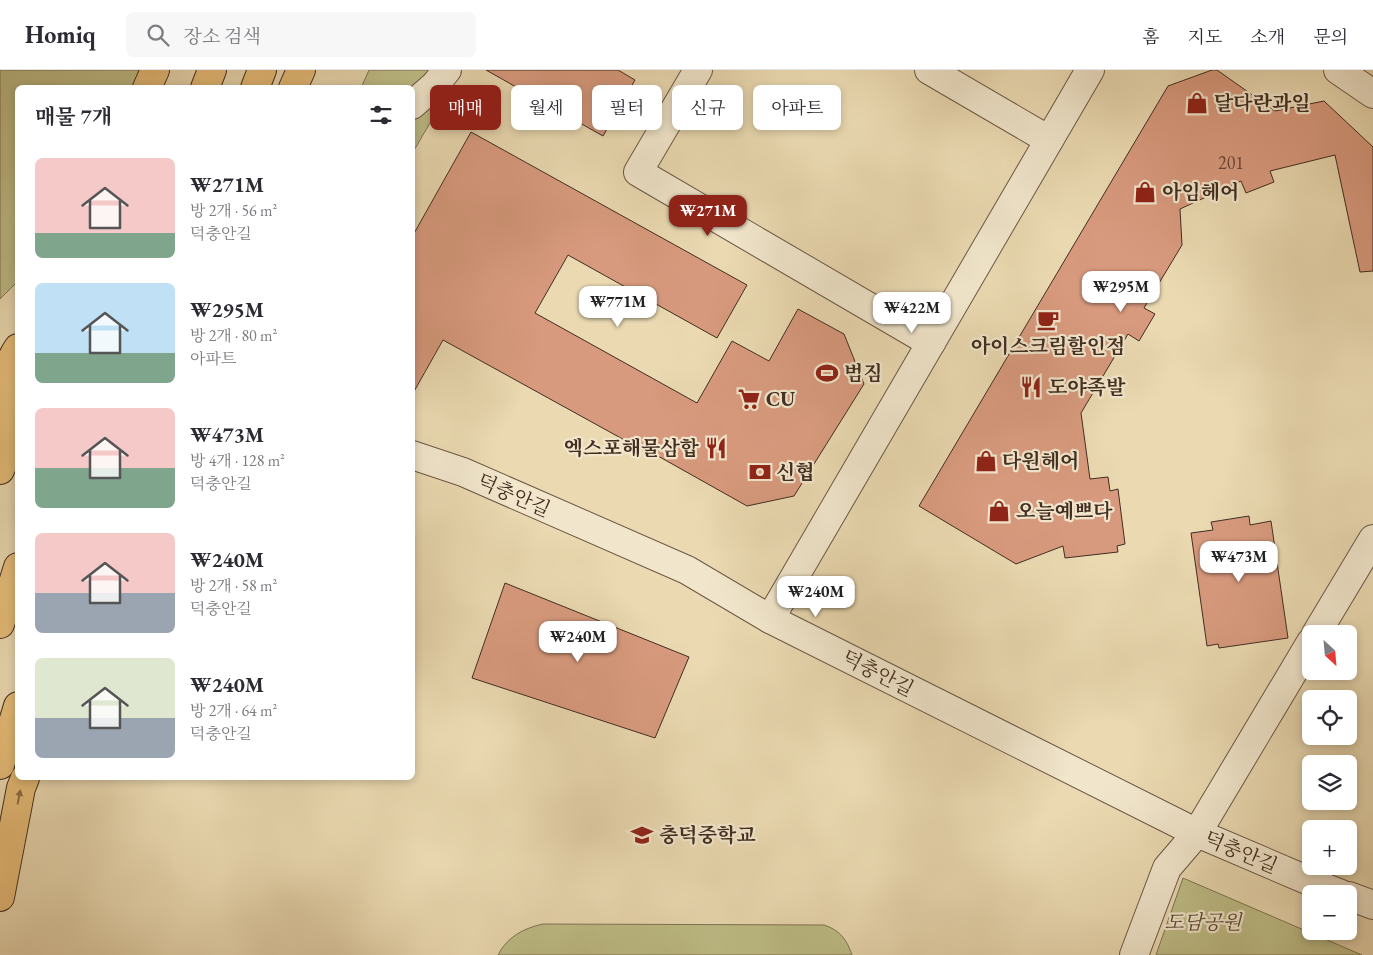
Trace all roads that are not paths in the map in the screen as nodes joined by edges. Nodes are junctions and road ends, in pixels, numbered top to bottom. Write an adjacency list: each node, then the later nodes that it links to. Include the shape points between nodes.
1 (155, 70): 10 (main road)
2 (212, 70): 11 (main road)
3 (262, 70): 12 (main road)
4 (301, 70): 13 (main road)
5 (447, 70): 15 (street)
6 (698, 70): 17 (street, via 638,172)
7 (929, 70): 16 (street)
8 (1090, 70): 16 (street)
9 (1338, 70): 14 (street)
10 (148, 85)
11 (206, 85)
12 (256, 85)
13 (295, 85)
14 (1373, 94)
15 (415, 102)
16 (1049, 140): 17 (street)
17 (931, 343): 24 (street)
18 (11, 349): 19 (main road, via 2,396)
19 (9, 433): 21 (main road)
20 (415, 456): 24 (street, 덕충안길, via 463,472 687,570)
21 (0, 470)
22 (1373, 539): 26 (street)
23 (15, 576): 25 (main road)
24 (770, 619): 31 (street, 덕충안길)
25 (0, 624)
26 (1321, 625)
27 (1302, 657): 31 (street)
28 (15, 716): 29 (main road)
29 (0, 765)
30 (24, 780): 33 (main road, one-way to 30)
31 (1197, 834): 32 (street, 덕충안길); 36 (street, via 1167,868)
32 (1319, 885)
33 (0, 897)
34 (1357, 899): 35 (street)
35 (1373, 905)
36 (1134, 955)

